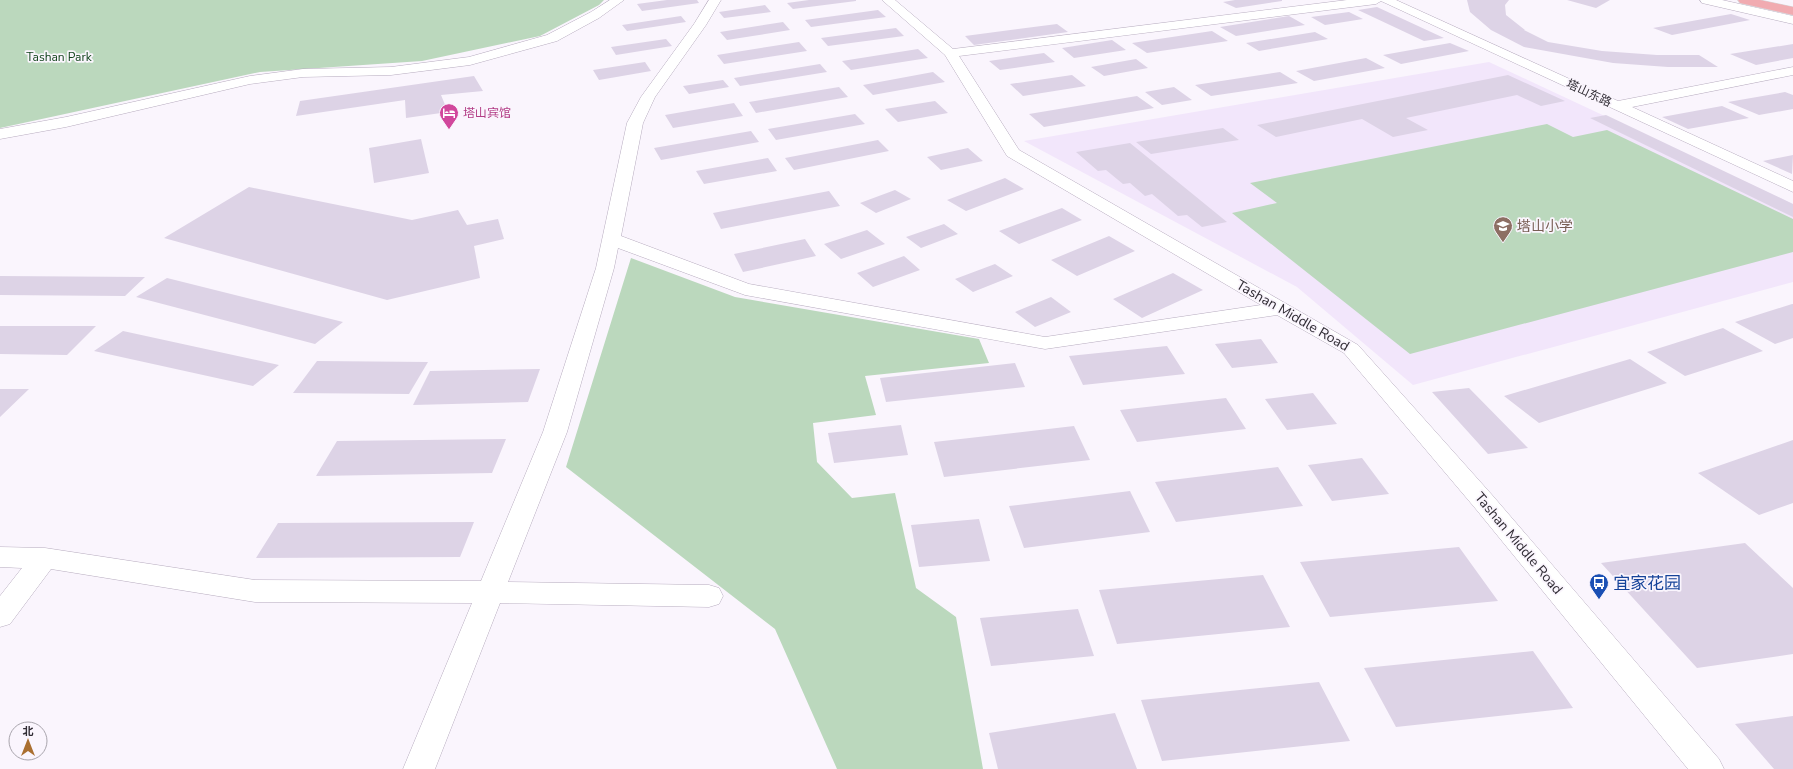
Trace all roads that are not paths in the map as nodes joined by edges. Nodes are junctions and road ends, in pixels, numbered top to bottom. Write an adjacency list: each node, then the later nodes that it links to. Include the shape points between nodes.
1 (618, 0): 15 (street, via 552,38 470,61 391,71 303,73 250,80 66,122)
2 (715, 0): 17 (street, via 648,97 635,123)
3 (888, 0): 12 (street, Tashan Middle Road)
4 (1376, 0): 12 (street)
5 (1386, 0): 14 (street, 塔山东路)
6 (1706, 0): 11 (street)
7 (1744, 0): 10 (main road)
8 (1761, 0): 9 (main road)
9 (1793, 7)
10 (1793, 11)
11 (1793, 20)
12 (950, 53): 18 (street, Tashan Middle Road, via 1013,153)
13 (1793, 71): 14 (street)
14 (1617, 106): 16 (street, 塔山东路)
15 (0, 134)
16 (1793, 187)
17 (611, 239): 18 (street, via 745,290 1046,343); 21 (street, via 605,268 556,432)
18 (1281, 308): 25 (street, Tashan Middle Road, via 1351,349 1484,502)
19 (0, 557): 20 (street)
20 (46, 558): 21 (street, via 255,591); 23 (street)
21 (491, 592): 22 (street); 24 (street)
22 (709, 596)
23 (0, 616)
24 (419, 769)
25 (1708, 769)

